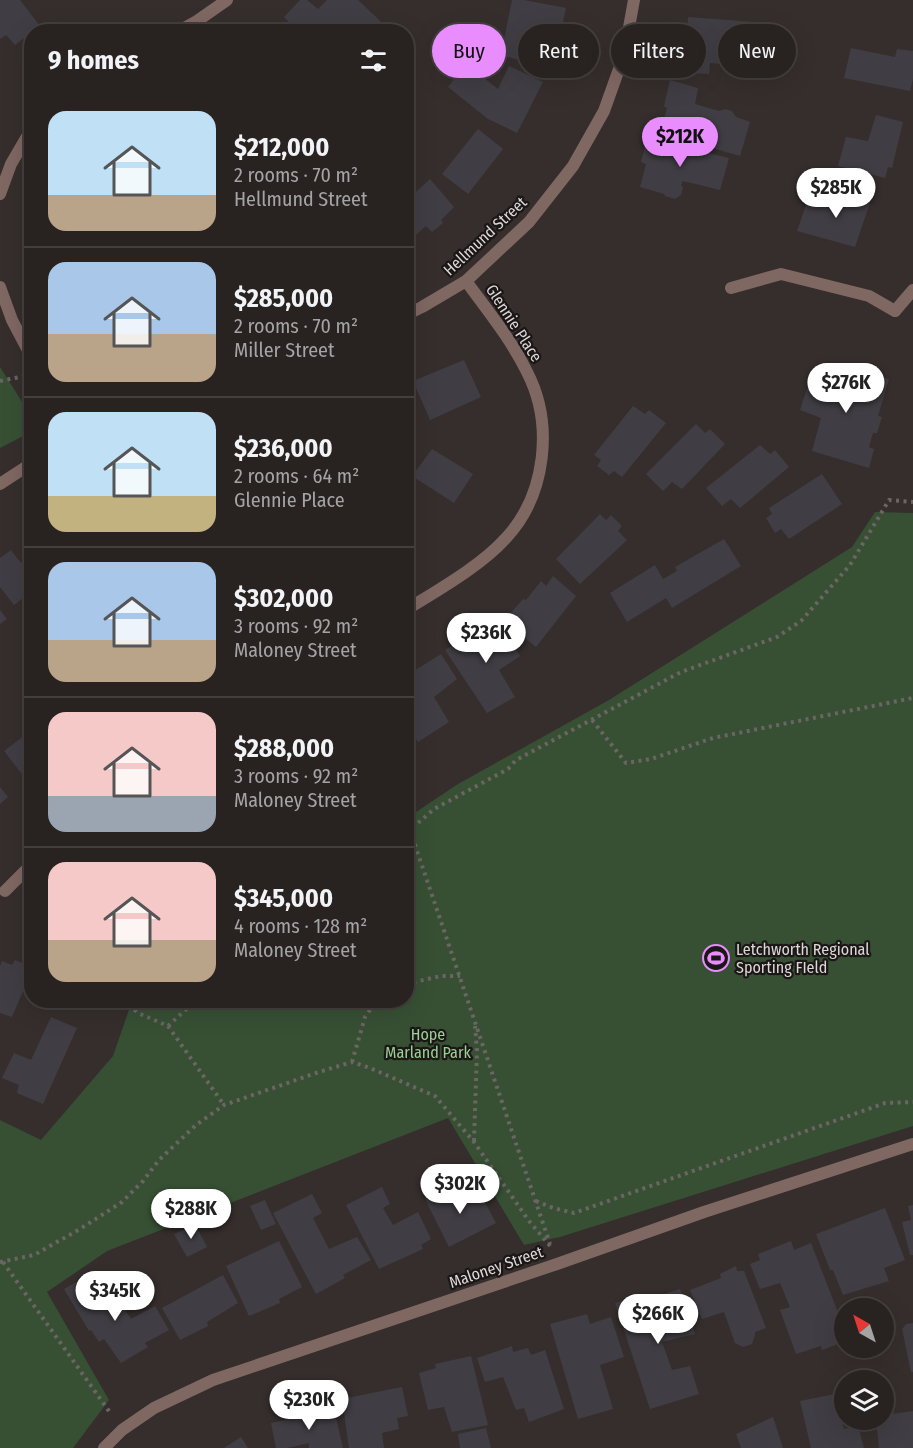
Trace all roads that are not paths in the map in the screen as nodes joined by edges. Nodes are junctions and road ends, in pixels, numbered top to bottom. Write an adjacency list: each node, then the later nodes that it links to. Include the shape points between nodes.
1 (227, 0): 3 (street)
2 (634, 0): 6 (street, Hellmund Street, via 624,55 604,111 573,166 529,222)
3 (192, 24)
4 (24, 141): 5 (street, via 10,164)
5 (0, 194)
6 (466, 280): 10 (street, Hellmund Street); 14 (street, Glennie Place, via 528,372 538,401 542,462 528,509 507,538 478,563)
7 (0, 287): 11 (street)
8 (731, 288): 9 (street, via 781,274 869,296 895,311)
9 (913, 290)
10 (414, 312)
11 (24, 343)
12 (24, 468): 13 (street)
13 (0, 484)
14 (414, 605)
15 (24, 872): 16 (street)
16 (5, 891)
17 (913, 1144): 18 (street, Maloney Street, via 213,1380 154,1408 122,1430)
18 (105, 1448)

